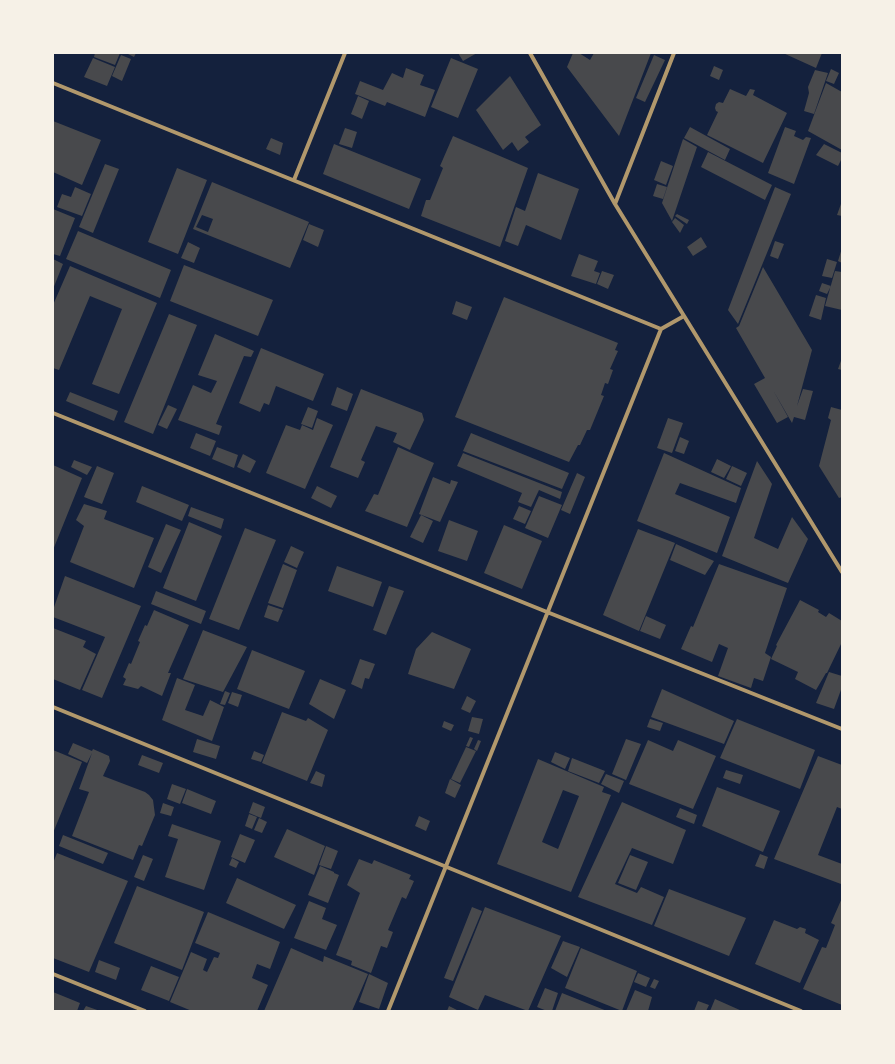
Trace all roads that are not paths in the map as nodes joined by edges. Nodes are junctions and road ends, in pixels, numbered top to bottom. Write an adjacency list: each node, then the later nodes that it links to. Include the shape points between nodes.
1 (345, 53): 5 (street)
2 (530, 53): 6 (street)
3 (674, 53): 6 (street)
4 (53, 84): 5 (street)
5 (294, 180): 8 (street)
6 (615, 204): 7 (street)
7 (684, 316): 8 (street); 10 (street)
8 (661, 329): 11 (street)
9 (53, 413): 11 (street)
10 (842, 570)
11 (547, 612): 13 (street); 14 (street)
12 (53, 707): 14 (street)
13 (842, 729)
14 (446, 866): 17 (street); 18 (street)
15 (53, 974): 16 (street)
16 (145, 1011)
17 (388, 1011)
18 (802, 1011)

